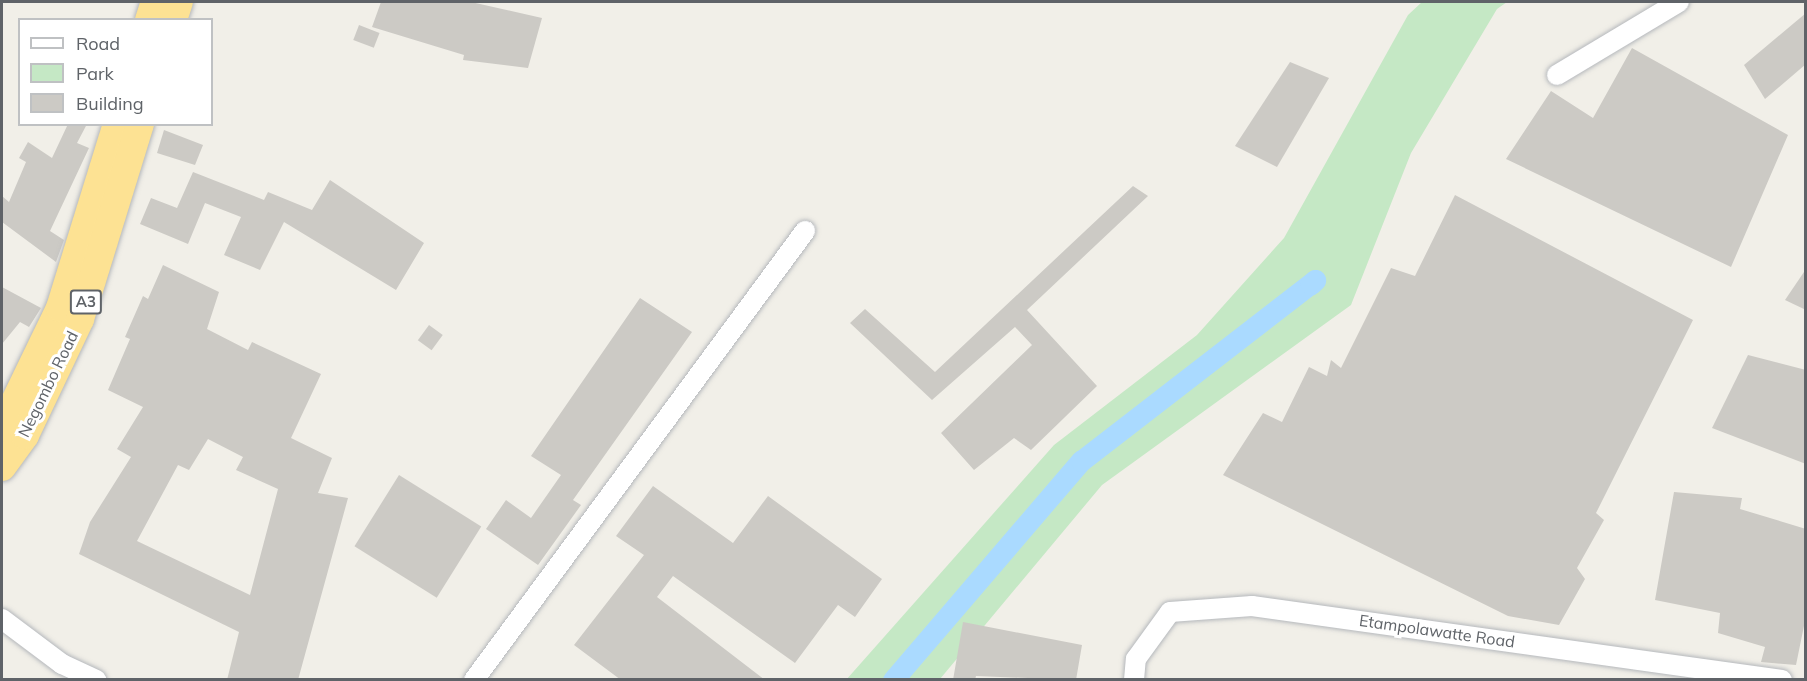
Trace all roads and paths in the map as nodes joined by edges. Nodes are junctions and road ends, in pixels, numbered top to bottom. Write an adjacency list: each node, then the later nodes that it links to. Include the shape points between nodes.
1 (154, 2): 4 (highway)
2 (179, 2): 5 (highway)
3 (1679, 2): 6 (street)
4 (150, 18)
5 (174, 18)
6 (1557, 75)
7 (116, 126): 10 (highway, Negombo Road / A3, via 60,308)
8 (140, 126): 11 (highway, Negombo Road / A3, via 80,319 25,435)
9 (805, 231): 14 (street)
10 (2, 428)
11 (2, 466)
12 (2, 619): 13 (street, via 62,664)
13 (97, 680)
14 (474, 680)
15 (1134, 680): 16 (street, Etampolawatte Road, via 1136,659 1170,612 1252,606)
16 (1782, 680)

